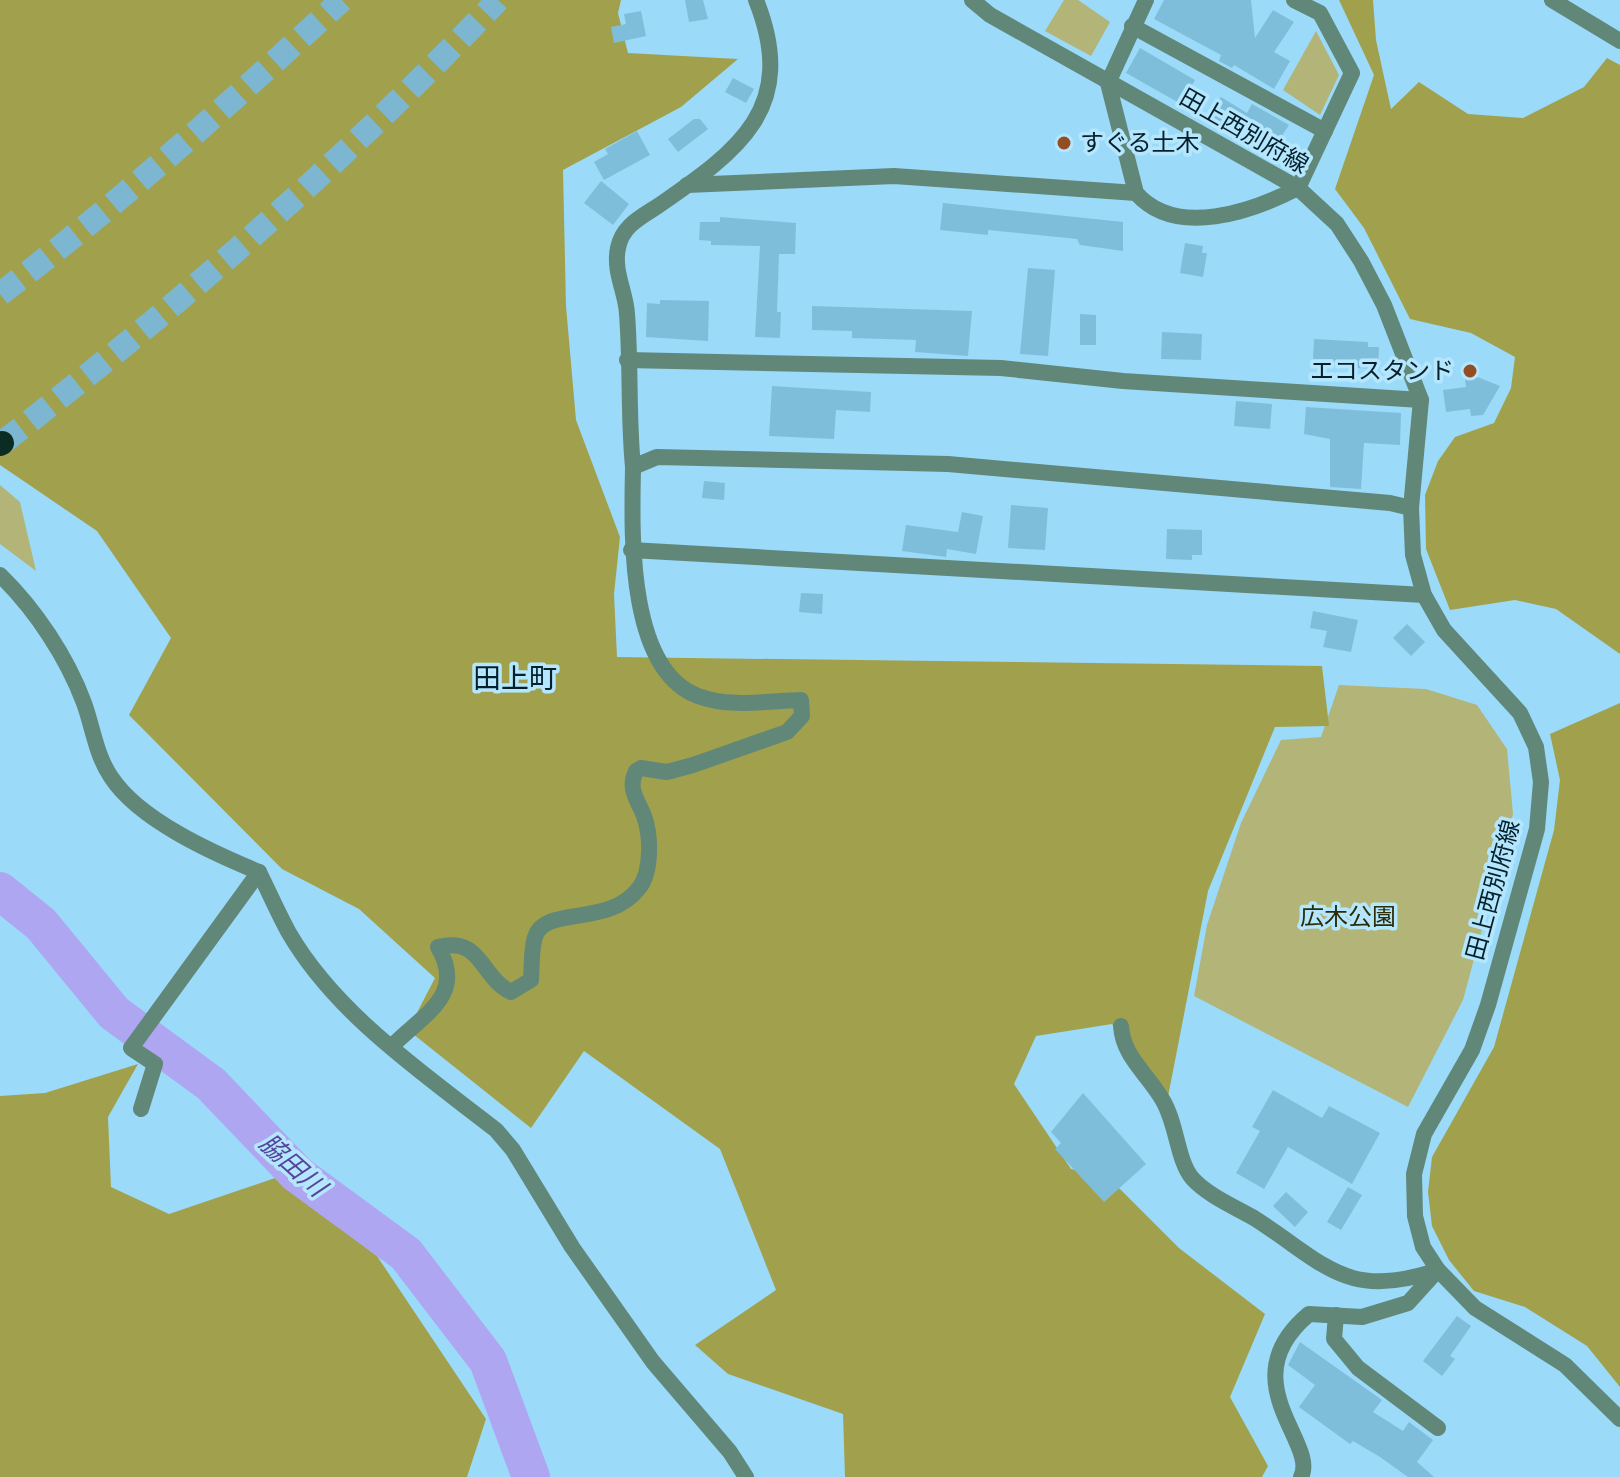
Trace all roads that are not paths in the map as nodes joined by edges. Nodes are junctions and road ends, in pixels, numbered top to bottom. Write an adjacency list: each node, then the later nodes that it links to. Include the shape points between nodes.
1 (756, 0): 10 (street, via 771,50 758,120 738,146)
2 (972, 0): 8 (street, 田上西別府線)
3 (1146, 0): 6 (street)
4 (1294, 0): 9 (street, via 1320,13 1352,73)
5 (1552, 0): 7 (street)
6 (1132, 26): 8 (street); 9 (street)
7 (1620, 41)
8 (1108, 83): 11 (street, 田上西別府線); 12 (street)
9 (1325, 131): 11 (street)
10 (687, 185): 12 (street, via 894,176); 13 (street, via 631,223 618,247)
11 (1298, 188): 12 (street, via 1243,212 1183,217 1154,208); 14 (street, 田上西別府線, via 1337,224 1361,261)
12 (1136, 193)
13 (627, 360): 14 (street, via 1001,368); 15 (street)
14 (1421, 400): 16 (street, 田上西別府線)
15 (633, 467): 16 (street, via 657,457 948,464); 17 (street)
16 (1411, 508): 19 (street, 田上西別府線, via 1413,555)
17 (631, 550): 19 (street); 22 (street, via 648,634 660,663 675,681 696,696 722,702 801,700 802,716 787,732 693,765 667,772 636,771 632,792 647,826 648,867 630,899 602,913 541,925 531,980 511,992 499,986 474,951 452,944 438,947 448,965 445,993)
18 (0, 575): 20 (street, via 38,618 69,671 112,780 155,817)
19 (1424, 595): 24 (street, 田上西別府線, via 1444,630 1520,713 1536,747 1541,782 1537,829 1488,1005 1472,1050 1424,1134 1414,1174 1415,1216 1423,1247)
20 (259, 872): 22 (street, via 290,935 331,988); 23 (street, via 131,1048 155,1064)
21 (1121, 1026): 24 (street, via 1122,1044 1168,1109 1184,1166 1194,1181 1323,1267 1364,1280 1401,1282)
22 (392, 1046): 28 (street, via 496,1130 513,1150 572,1247 653,1362)
23 (141, 1109)
24 (1438, 1270): 25 (street, via 1408,1303 1362,1317); 26 (street, 田上西別府線, via 1475,1308 1565,1365)
25 (1336, 1315): 27 (street, via 1334,1339 1358,1368); 29 (street, via 1309,1314 1296,1325 1276,1370 1276,1395 1302,1455)
26 (1620, 1419)
27 (1438, 1428)
28 (746, 1477)
29 (1301, 1477)

